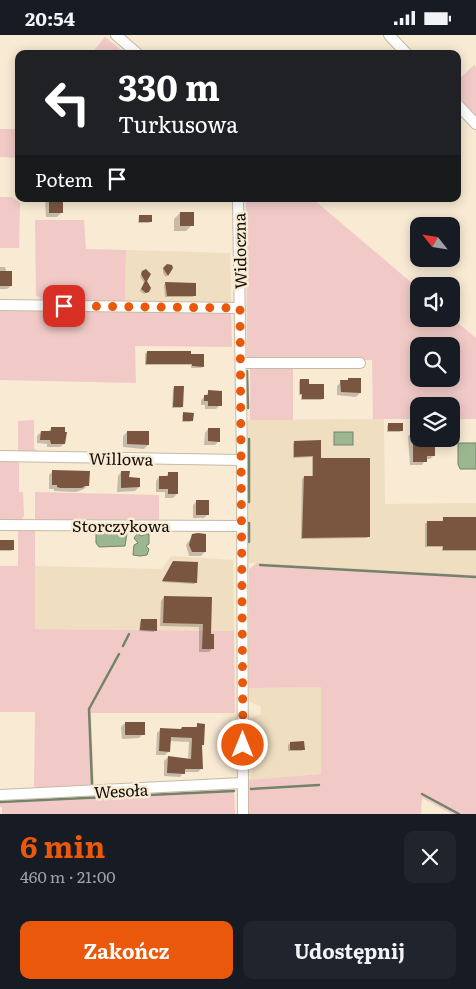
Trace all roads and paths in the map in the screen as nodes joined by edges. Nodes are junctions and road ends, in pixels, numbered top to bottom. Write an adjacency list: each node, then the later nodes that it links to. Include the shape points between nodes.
1 (116, 35): 3 (street)
2 (389, 35): 4 (street)
3 (133, 50)
4 (403, 50)
5 (461, 108): 6 (street)
6 (476, 124)
7 (238, 202): 9 (street, Widoczna)
8 (0, 305): 9 (street)
9 (240, 308): 10 (street, Widoczna)
10 (241, 363): 11 (street); 13 (street, Widoczna)
11 (360, 363)
12 (0, 456): 13 (street, Willowa)
13 (242, 460): 15 (street, Widoczna)
14 (0, 525): 15 (street, Storczykowa)
15 (242, 526): 16 (street, Widoczna)
16 (243, 783): 17 (street, Wesoła); 18 (street, Widoczna)
17 (0, 795)
18 (243, 814)

